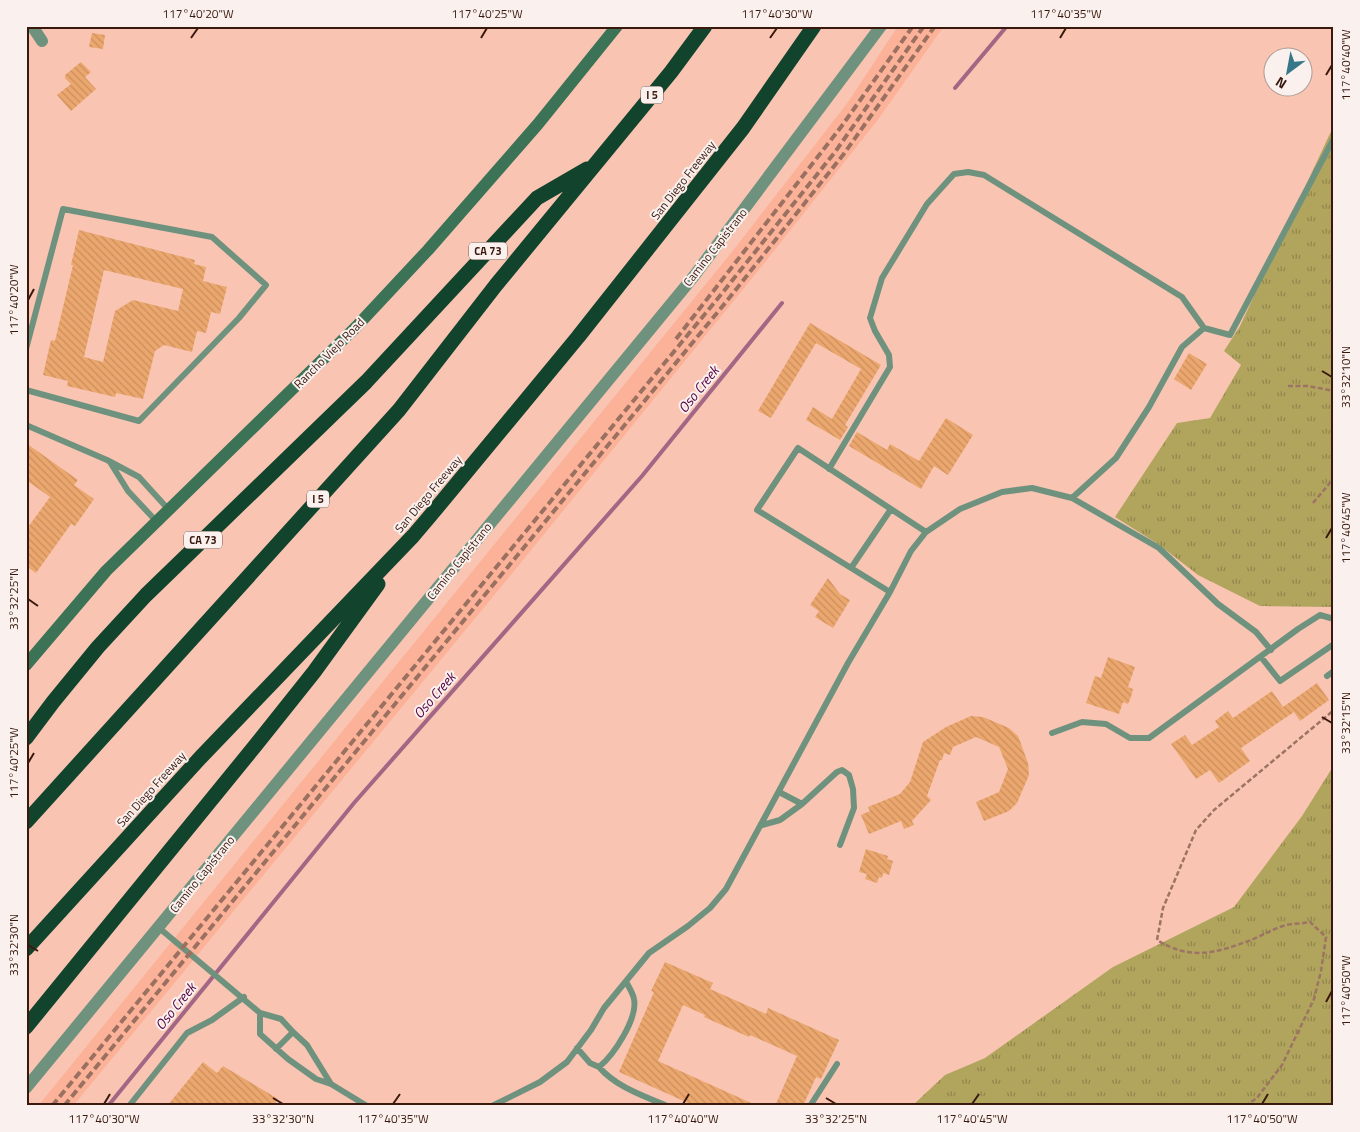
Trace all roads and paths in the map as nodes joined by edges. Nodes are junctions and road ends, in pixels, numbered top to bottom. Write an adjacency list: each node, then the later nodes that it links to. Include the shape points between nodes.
1 (32, 26): 6 (street)
2 (618, 26): 21 (main road, Rancho Viejo Road, via 428,250 356,327)
3 (705, 26): 8 (highway, I 5)
4 (814, 26): 24 (highway, San Diego Freeway, via 730,144 578,337)
5 (881, 26): 42 (street, Camino Capistrano, via 694,276)
6 (42, 41)
7 (1334, 138): 9 (lane, via 1230,335)
8 (597, 164): 36 (highway, CA 73, via 537,198 366,382 146,595 93,654); 39 (highway, I 5, via 496,285 399,410)
9 (1204, 328): 16 (lane, via 1182,297 1026,200 984,175 954,174 927,204 882,278 870,318 889,355 890,367); 18 (lane, via 1182,347 1116,458)
10 (26, 349): 12 (lane, via 63,209 212,237 266,286 139,421)
11 (1288, 386): 13 (path)
12 (26, 390)
13 (1334, 391)
14 (26, 425): 15 (lane)
15 (109, 461): 21 (lane, via 140,477); 22 (lane, via 128,491)
16 (829, 469): 20 (lane); 25 (lane, via 798,448 757,510)
17 (1334, 478): 19 (path)
18 (1072, 498): 23 (lane, via 1032,488 1002,492 960,509); 29 (lane, via 1159,548 1218,604 1256,632)
19 (1313, 503)
20 (891, 509): 23 (lane); 25 (lane)
21 (169, 510): 22 (main road, Rancho Viejo Road)
22 (157, 522): 31 (main road, Rancho Viejo Road, via 106,572)
23 (926, 532): 26 (lane, via 911,551)
24 (413, 536): 43 (highway, San Diego Freeway, via 200,758); 47 (highway, via 314,672)
25 (852, 568): 26 (lane)
26 (890, 592): 37 (lane)
27 (1334, 619): 29 (lane, via 1320,616)
28 (1334, 644): 30 (lane, via 1280,681)
29 (1271, 650): 30 (lane)
30 (1261, 657): 35 (lane, via 1149,738 1130,738 1106,724 1082,722)
31 (26, 665)
32 (1334, 671): 33 (lane)
33 (1326, 676)
34 (1334, 710): 60 (path, via 1214,810 1196,830 1163,908 1157,940 1172,949 1197,954 1251,940 1284,926 1310,922 1326,938 1322,971 1310,1007 1282,1065 1257,1098)
35 (1052, 734)
36 (26, 738)
37 (779, 792): 38 (lane); 40 (lane)
38 (802, 804): 40 (lane, via 780,820); 41 (lane, via 837,772 842,770 849,775 854,808)
39 (26, 822)
40 (762, 825): 44 (lane, via 726,889 710,908 649,953)
41 (840, 845)
42 (158, 927): 45 (lane); 54 (street, Camino Capistrano)
43 (26, 948)
44 (626, 981): 49 (lane); 52 (lane, via 634,998 634,1011 620,1042 610,1058)
45 (244, 997): 46 (lane); 55 (lane, via 187,1033)
46 (260, 1013): 48 (lane, via 281,1019); 50 (lane, via 260,1034)
47 (26, 1027)
48 (294, 1032): 50 (lane); 53 (lane, via 307,1045)
49 (577, 1048): 52 (lane, via 590,1063); 57 (lane, via 567,1062 540,1082)
50 (276, 1049): 53 (lane, via 316,1079)
51 (837, 1064): 59 (lane)
52 (599, 1067): 58 (lane, via 607,1077 641,1096)
53 (331, 1084): 56 (lane)
54 (26, 1088)
55 (129, 1106)
56 (367, 1106)
57 (492, 1106)
58 (668, 1106)
59 (810, 1106)
60 (1245, 1106)

